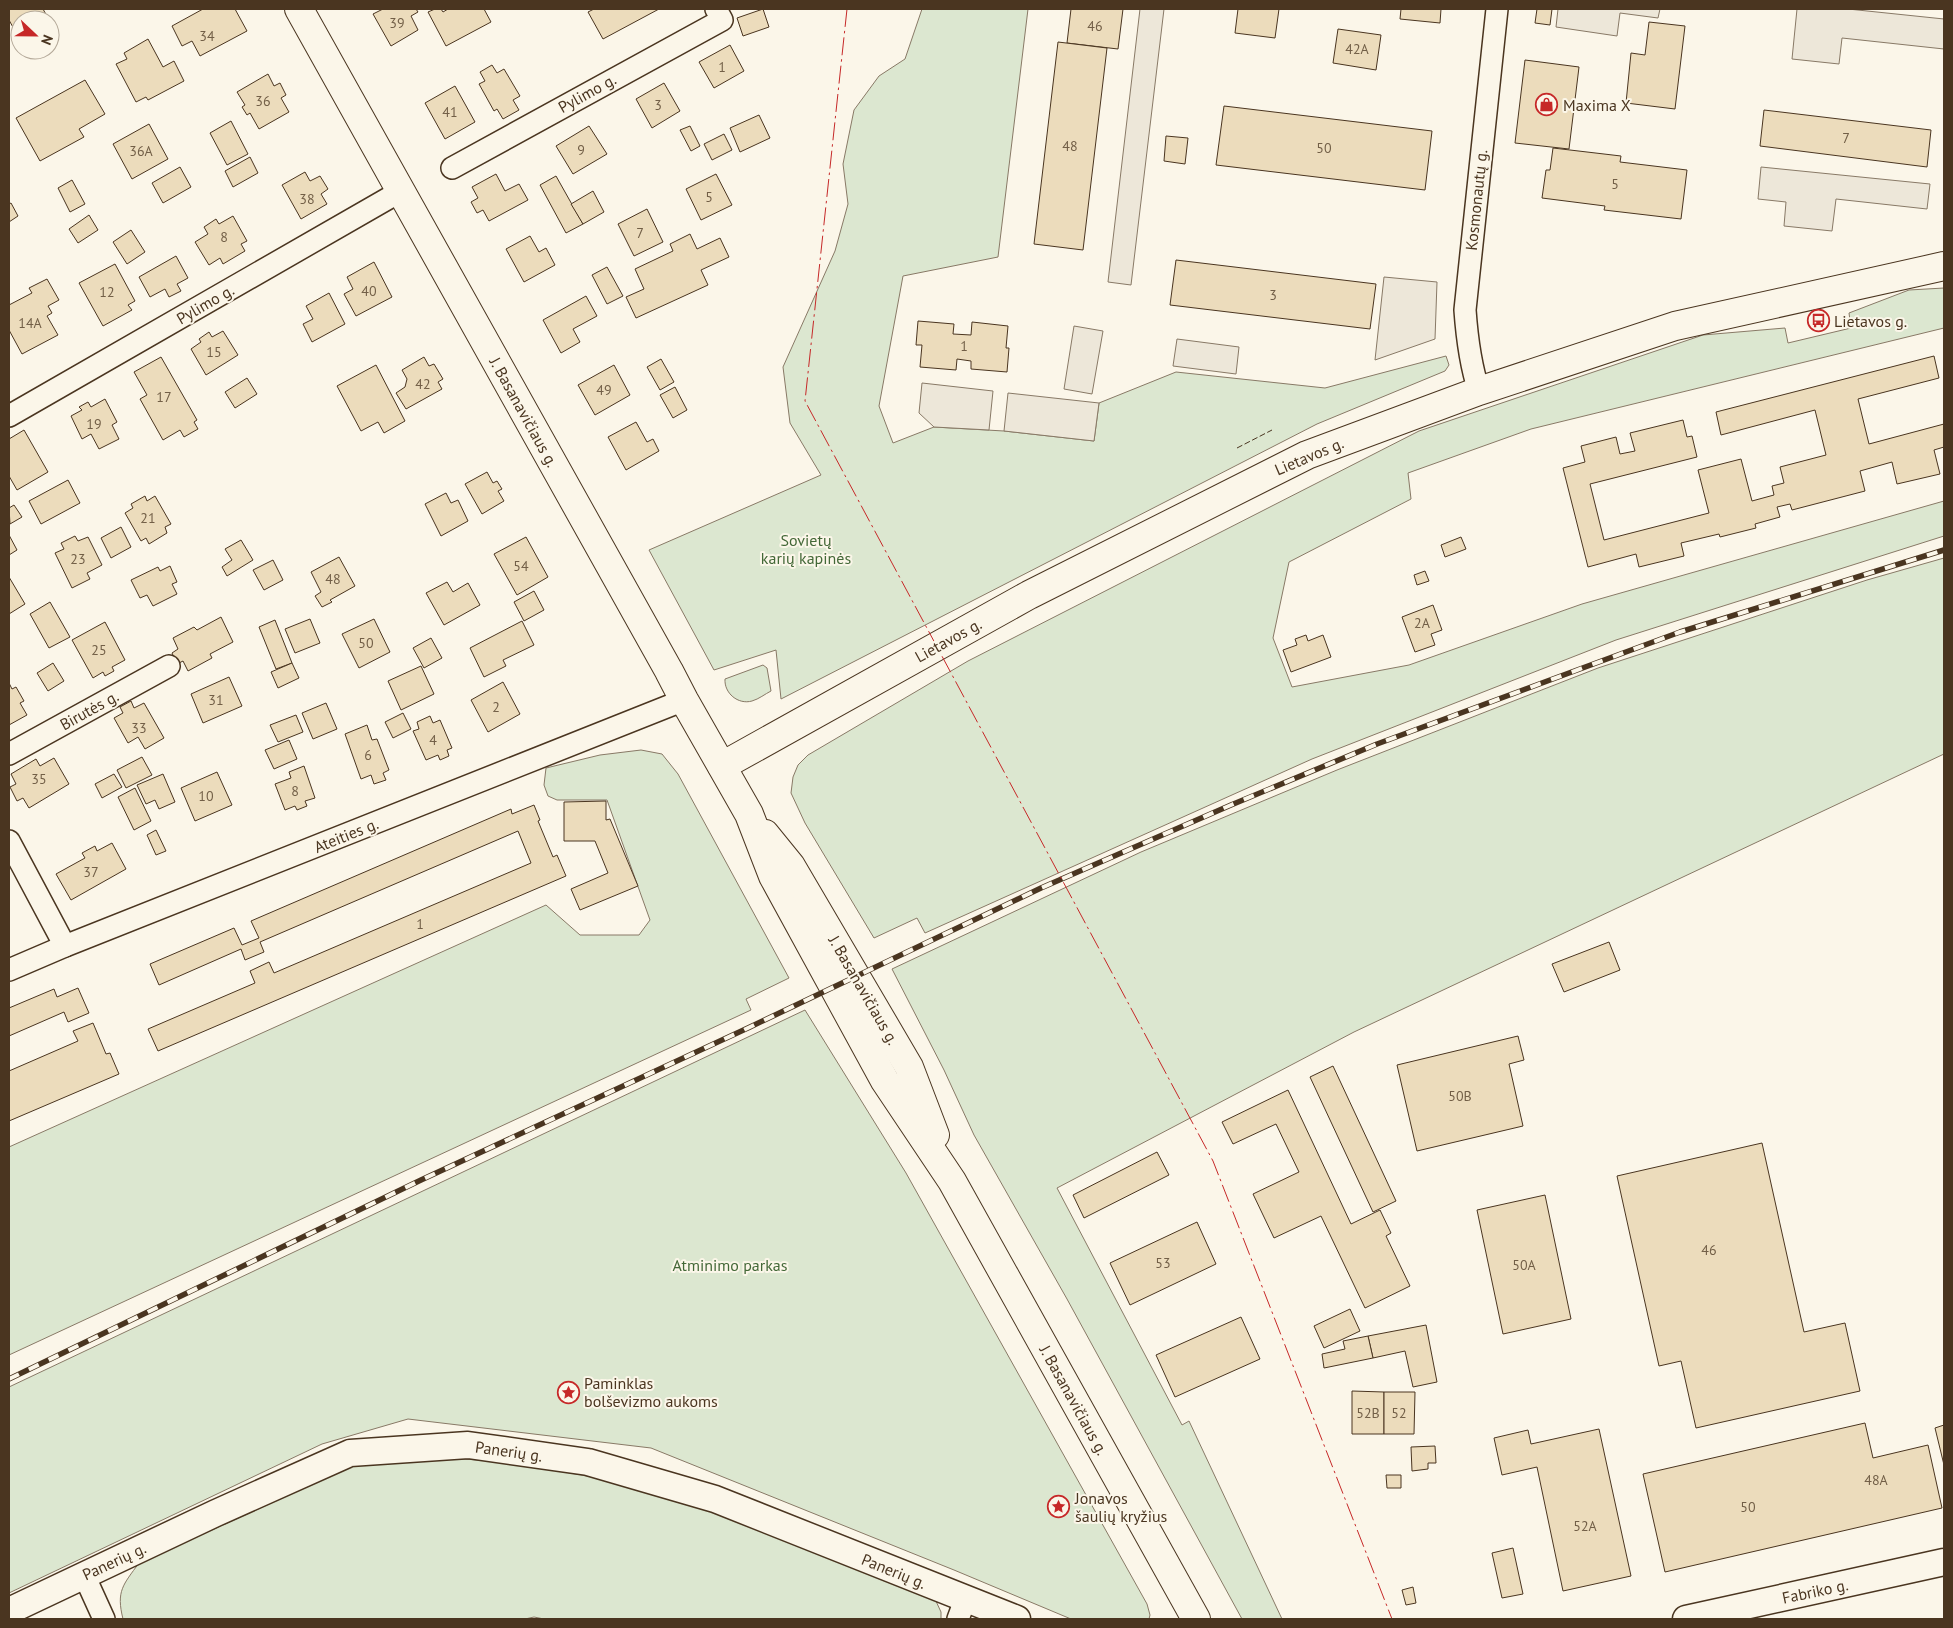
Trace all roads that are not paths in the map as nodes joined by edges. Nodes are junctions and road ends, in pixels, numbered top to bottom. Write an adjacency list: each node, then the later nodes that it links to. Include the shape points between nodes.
1 (300, 9): 5 (main road, J. Basanavičiaus g.)
2 (1497, 9): 7 (street, Kosmonautų g., via 1465,310 1473,374)
3 (719, 14): 4 (street, Pylimo g.)
4 (452, 168)
5 (401, 191): 8 (street, Pylimo g.); 10 (main road, J. Basanavičiaus g.)
6 (1944, 266): 7 (main road, Lietavos g., via 1675,326)
7 (1479, 391): 12 (main road, Lietavos g., via 1272,471 1029,595)
8 (9, 416)
9 (169, 666): 11 (street, Birutės g.)
10 (684, 700): 12 (main road, J. Basanavičiaus g.); 14 (street, Ateities g.)
11 (9, 754)
12 (722, 766): 22 (main road, J. Basanavičiaus g., via 749,814 773,876 880,1073 952,1181)
13 (9, 841): 14 (street)
14 (65, 946): 15 (street, Ateities g.)
15 (9, 970)
16 (1944, 1562): 23 (street, Fabriko g.)
17 (84, 1575): 18 (street, Panerių g., via 350,1453 468,1445 588,1462 715,1500); 19 (street, Panerių g.); 20 (street)
18 (962, 1609): 21 (street, Panerių g.)
19 (9, 1611)
20 (104, 1619)
21 (1017, 1619)
22 (1196, 1619)
23 (1686, 1619)

